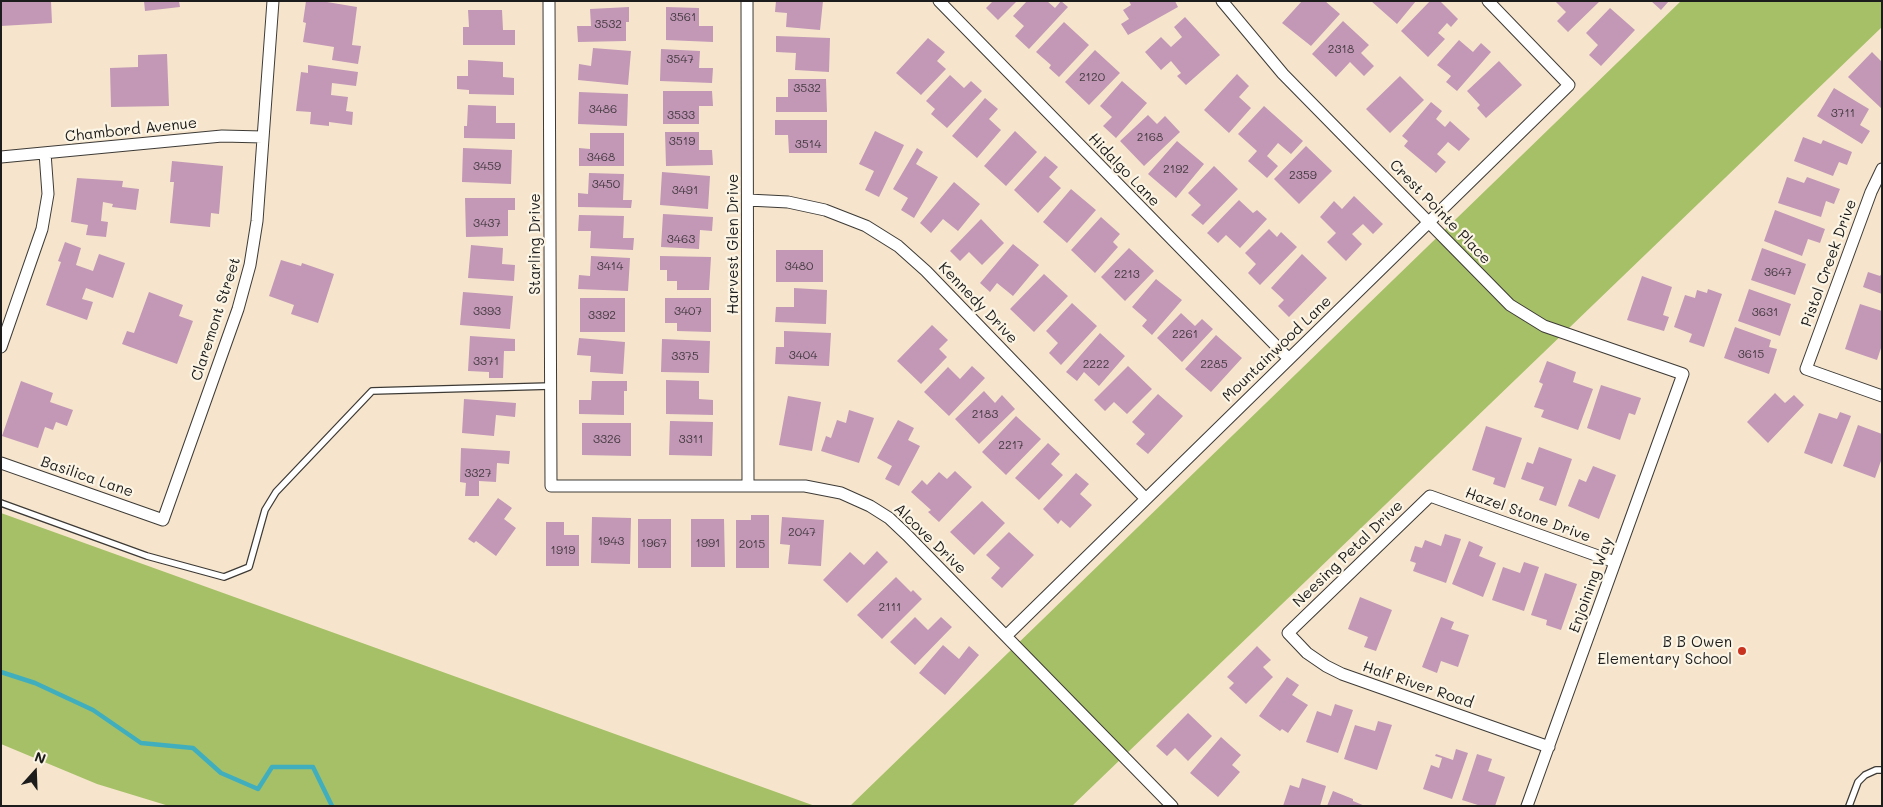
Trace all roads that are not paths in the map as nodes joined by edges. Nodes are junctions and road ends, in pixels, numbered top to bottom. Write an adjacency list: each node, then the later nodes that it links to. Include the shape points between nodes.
1 (273, 1): 7 (street, Claremont Street)
2 (549, 1): 16 (street, Starling Drive)
3 (747, 1): 11 (street, Harvest Glen Drive)
4 (939, 1): 14 (street, Hidalgo Lane)
5 (1222, 1): 12 (street, Crest Pointe Place, via 1284,74)
6 (1488, 1): 12 (street, Mountainwood Lane, via 1569,84)
7 (263, 137): 8 (street, Chambord Avenue, via 222,136); 24 (street, Claremont Street, via 256,227 247,278)
8 (45, 154): 9 (street, Chambord Avenue); 13 (street, via 48,194 42,229)
9 (1, 157)
10 (1882, 169): 17 (street, Pistol Creek Drive, via 1806,369)
11 (748, 200): 20 (street, Harvest Glen Drive); 22 (street, Kennedy Drive, via 788,202 825,210 860,223 898,246)
12 (1429, 222): 14 (street, Mountainwood Lane); 15 (street, Crest Pointe Place, via 1510,305 1544,326)
13 (1, 347)
14 (1288, 359): 22 (street, Mountainwood Lane)
15 (1683, 374): 25 (street, Enjoining Way)
16 (550, 386): 19 (street, Starling Drive); 23 (lane, via 372,391 276,492 265,510 249,567 224,577 147,556)
17 (1882, 396)
18 (1, 463): 24 (street, Basilica Lane)
19 (551, 486): 20 (street, Alcove Drive)
20 (748, 486): 27 (street, Alcove Drive, via 816,488 841,493 872,507 902,529)
21 (1430, 496): 25 (street, Hazel Stone Drive); 26 (street, Neesing Petal Drive)
22 (1146, 499): 27 (street, Mountainwood Lane)
23 (1, 503)
24 (163, 520)
25 (1615, 562): 28 (street, Enjoining Way)
26 (1288, 633): 28 (street, Half River Road, via 1307,653 1342,674)
27 (1006, 636): 30 (street, Alcove Drive)
28 (1548, 747): 31 (street, Enjoining Way)
29 (1882, 770): 32 (lane, via 1865,775 1858,782)
30 (1172, 806)
31 (1527, 806)
32 (1849, 806)

